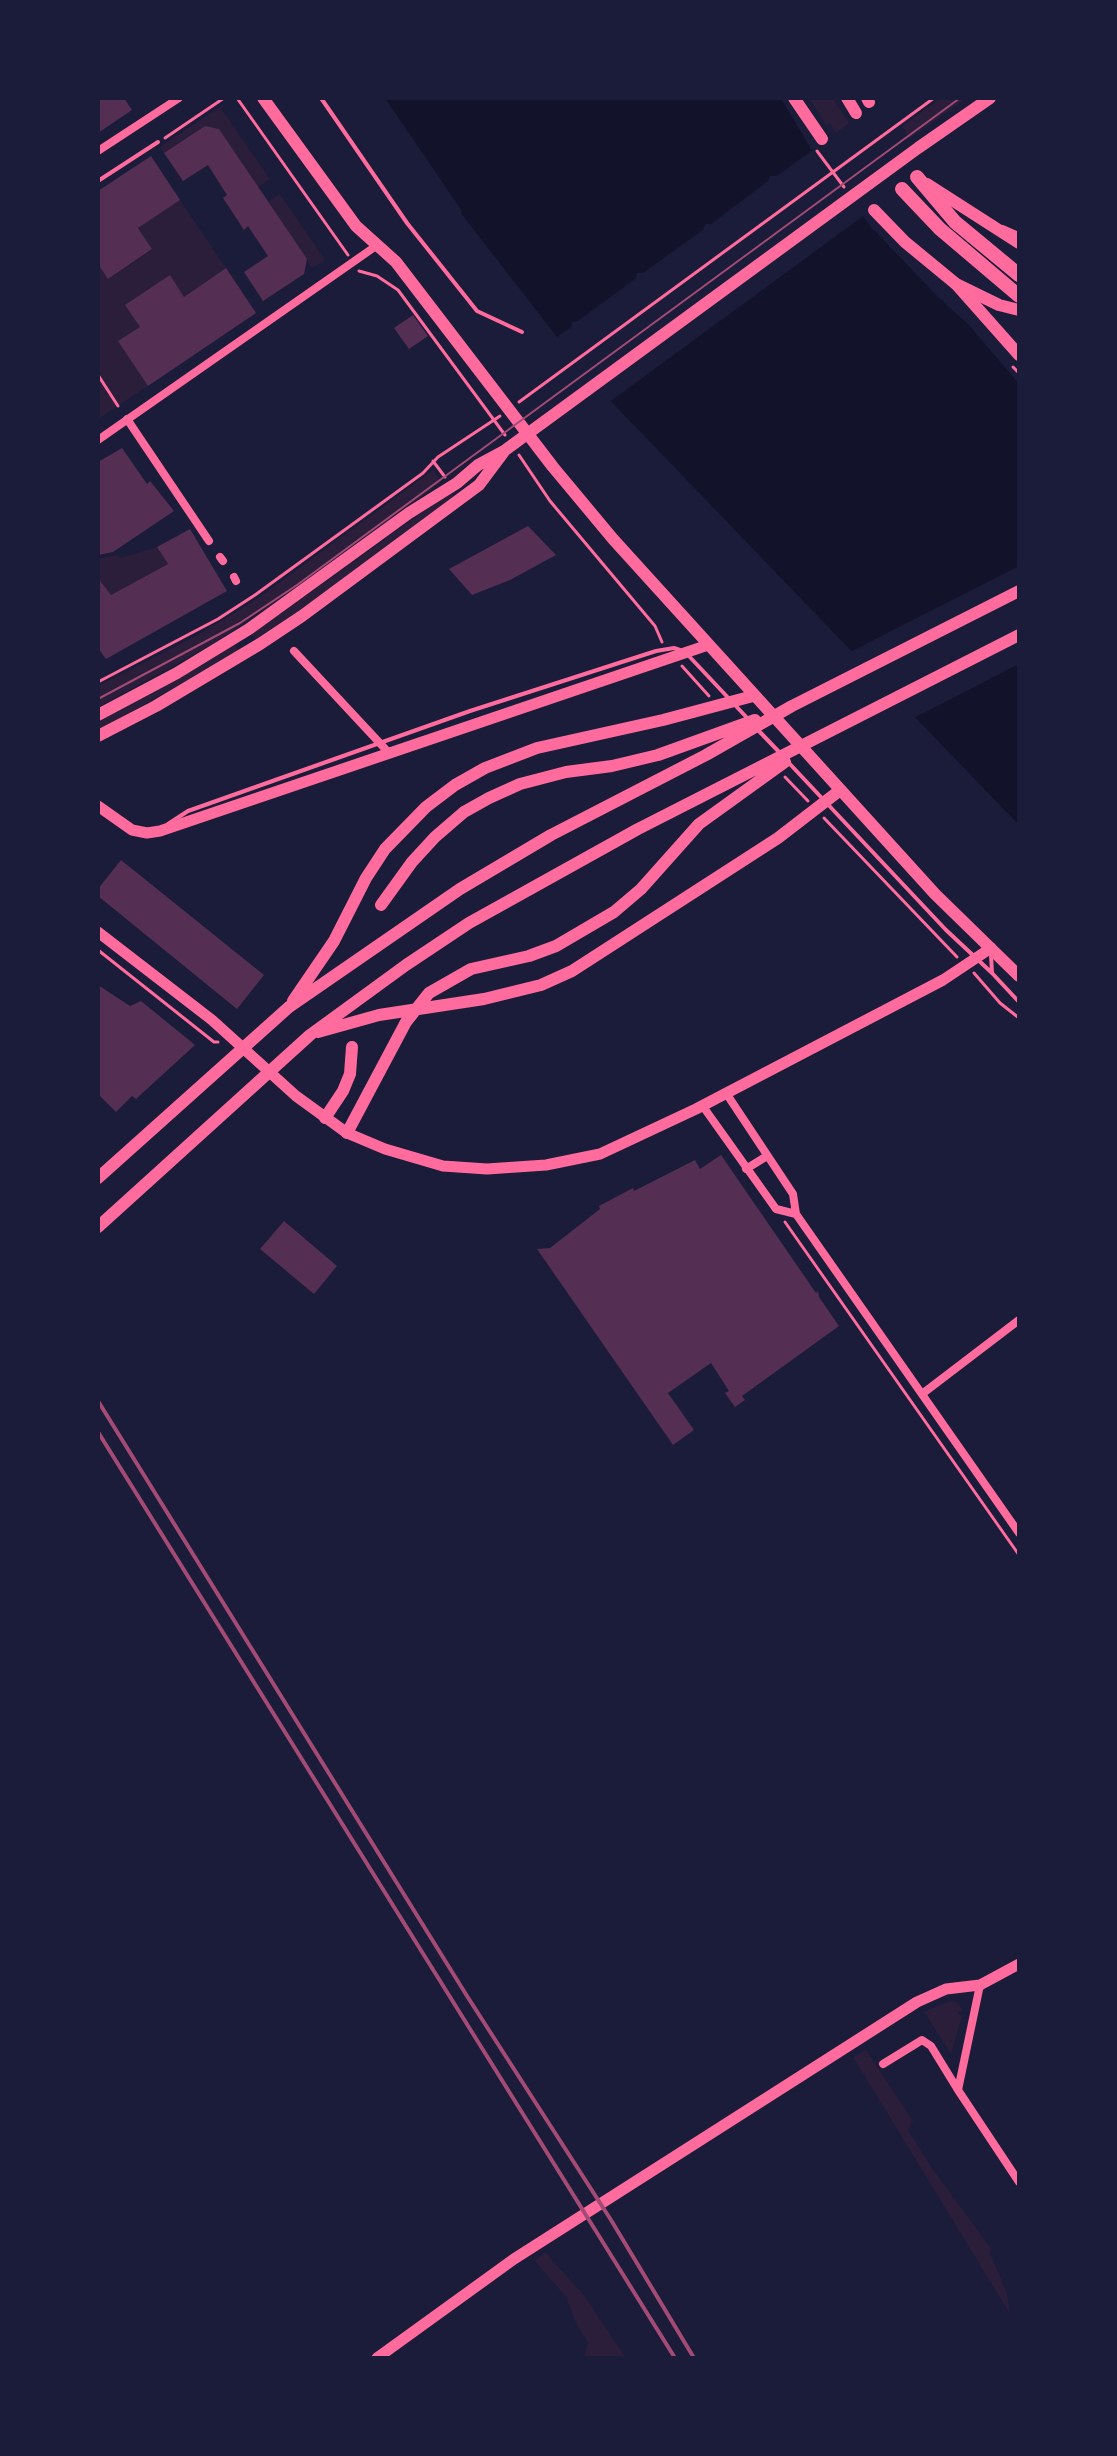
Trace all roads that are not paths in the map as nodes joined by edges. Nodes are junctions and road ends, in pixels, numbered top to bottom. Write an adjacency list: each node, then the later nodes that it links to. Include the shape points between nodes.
1 (179, 98): 10 (street)
2 (263, 98): 18 (main road)
3 (321, 98): 23 (lane, via 407,223 477,311)
4 (794, 98): 8 (main road)
5 (847, 98): 7 (main road)
6 (990, 98): 27 (main road)
7 (856, 113)
8 (822, 139)
9 (158, 142): 12 (lane)
10 (98, 151)
11 (917, 177): 15 (main road); 19 (highway, via 955,222)
12 (98, 181)
13 (902, 189): 21 (highway)
14 (874, 210): 20 (main road)
15 (992, 224): 16 (lane); 17 (main road)
16 (1019, 234)
17 (1019, 243)
18 (376, 246): 25 (street); 31 (main road, via 396,262 565,482)
19 (1019, 275)
20 (956, 284): 22 (main road); 24 (main road)
21 (1019, 296)
22 (1019, 310)
23 (522, 332)
24 (1019, 355)
25 (127, 419): 26 (street); 28 (street)
26 (98, 440)
27 (504, 451): 37 (main road, via 249,629); 39 (main road, via 486,478 461,500 260,644)
28 (209, 541)
29 (1019, 591): 36 (main road)
30 (1019, 635): 38 (main road)
31 (708, 645): 33 (main road); 34 (main road)
32 (294, 651): 40 (street)
33 (682, 657): 35 (lane); 40 (main road)
34 (753, 696): 35 (main road); 41 (main road)
35 (731, 700): 42 (lane); 51 (main road, via 537,748 455,785 385,849 334,941)
36 (792, 706): 44 (main road, via 679,749 566,772 489,798 435,837); 51 (main road, via 460,889)
37 (98, 715)
38 (824, 735): 52 (main road, via 469,923); 57 (main road, via 699,824 614,912 556,946 471,969 429,993 406,1022)
39 (98, 736)
40 (385, 748): 43 (main road, via 160,831 132,830)
41 (839, 791): 42 (main road); 46 (main road)
42 (826, 803): 47 (lane); 52 (main road, via 572,971 541,985)
43 (98, 806)
44 (381, 905)
45 (98, 932): 56 (main road)
46 (991, 948): 47 (main road); 48 (lane); 49 (main road)
47 (977, 958): 48 (lane); 54 (main road)
48 (992, 973): 50 (lane)
49 (1019, 976)
50 (1019, 1002)
51 (289, 1007): 60 (main road)
52 (310, 1035): 62 (main road)
53 (352, 1047): 56 (main road, via 350,1074)
54 (726, 1093): 55 (main road); 58 (street)
55 (702, 1105): 57 (main road, via 600,1154 546,1165 443,1166); 59 (street)
56 (325, 1118): 57 (main road)
57 (347, 1133)
58 (767, 1156): 59 (street); 61 (street, via 793,1194)
59 (746, 1169): 61 (street, via 776,1209)
60 (98, 1178)
61 (796, 1214): 64 (street)
62 (98, 1227)
63 (1019, 1320): 64 (street)
64 (922, 1394): 65 (street)
65 (1019, 1533)
66 (1019, 1964): 67 (main road)
67 (980, 1985): 69 (street); 71 (main road, via 946,1989 917,2002 514,2259)
68 (883, 2064): 69 (street, via 922,2040)
69 (958, 2090): 70 (street)
70 (1019, 2182)
71 (377, 2358)

